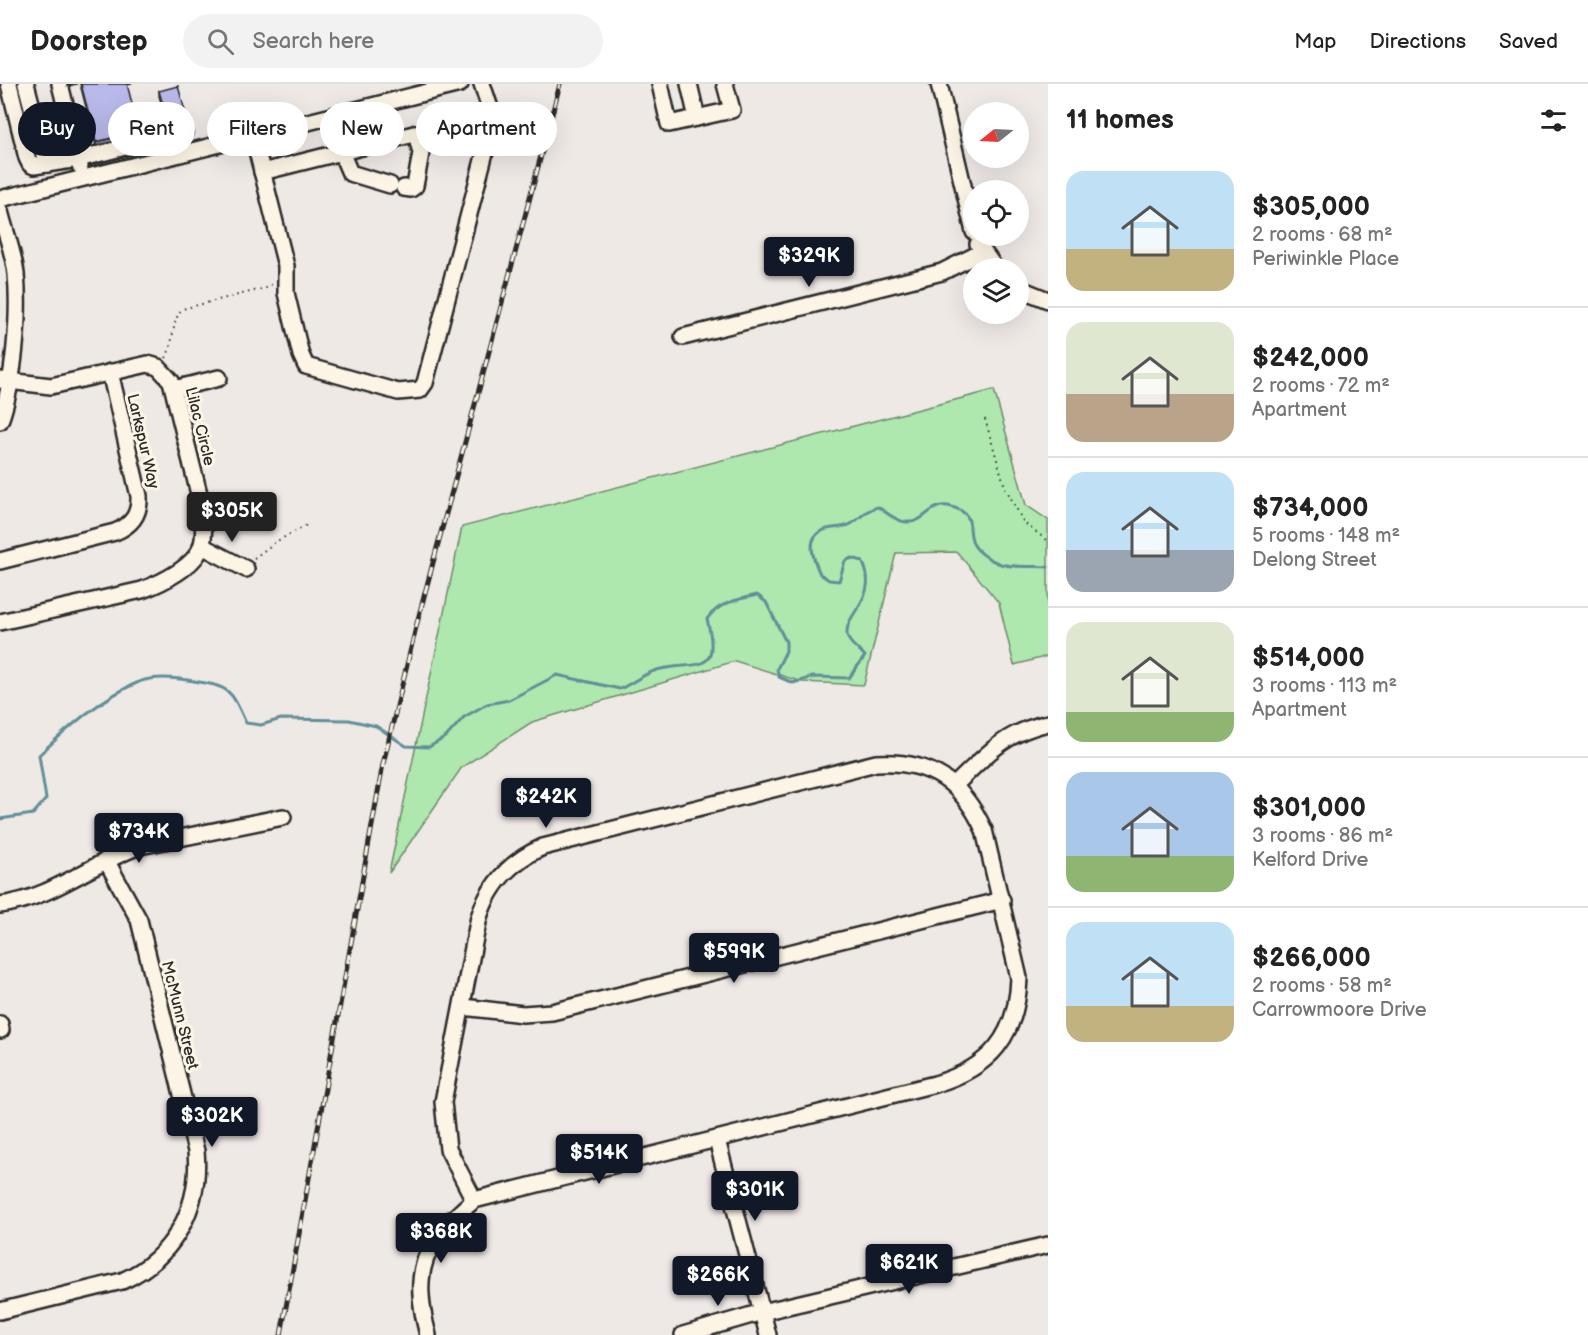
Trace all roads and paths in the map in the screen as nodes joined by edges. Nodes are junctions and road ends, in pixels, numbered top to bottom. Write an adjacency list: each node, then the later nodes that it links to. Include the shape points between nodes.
1 (9, 84): 24 (street, via 30,164)
2 (26, 84): 24 (street)
3 (60, 84): 23 (street)
4 (460, 84): 10 (street)
5 (483, 84): 11 (street)
6 (660, 84): 12 (street, via 669,124)
7 (689, 84): 12 (street)
8 (725, 84): 12 (street, via 732,110)
9 (939, 84): 27 (street)
10 (402, 91): 13 (street)
11 (487, 102)
12 (697, 118)
13 (308, 119)
14 (416, 133): 15 (street)
15 (404, 136)
16 (207, 147): 26 (street)
17 (108, 151): 23 (street)
18 (258, 156): 25 (street)
19 (326, 156): 25 (street)
20 (344, 156): 21 (street, via 350,173 411,189 415,186)
21 (420, 156)
22 (484, 156): 34 (street, via 420,390 398,393 306,366)
23 (78, 159): 24 (street); 26 (street)
24 (47, 164)
25 (262, 172): 34 (street, via 286,266)
26 (83, 178): 28 (street)
27 (963, 187)
28 (0, 199)
29 (0, 211): 31 (street)
30 (979, 246): 32 (street)
31 (5, 251): 41 (street, via 16,272 18,304)
32 (982, 252): 33 (street); 37 (street, via 942,272)
33 (987, 258)
34 (286, 284): 38 (path, via 277,280 266,288 182,309)
35 (1029, 292): 36 (street)
36 (1048, 300)
37 (683, 337)
38 (160, 369): 39 (street, via 148,364); 42 (street, Lilac Circle)
39 (110, 372): 41 (street, via 51,386); 48 (street, Larkspur Way, via 139,496 137,515 115,532)
40 (219, 378): 42 (street)
41 (5, 381): 44 (street, via 8,399)
42 (174, 389): 47 (street, Lilac Circle, via 203,510)
43 (985, 419): 46 (path, via 1005,487 1024,523)
44 (0, 421)
45 (308, 525): 49 (path, via 277,541)
46 (1048, 541)
47 (202, 546): 49 (street); 50 (street, via 195,557 164,582)
48 (0, 561)
49 (244, 567)
50 (0, 622)
51 (1048, 723): 52 (street, via 1016,732 994,745)
52 (956, 784): 55 (street, via 984,830); 57 (street, via 914,766 876,763 524,855 497,880 486,897)
53 (283, 817): 54 (street, via 140,846)
54 (106, 860): 56 (street, via 42,895); 61 (street, McMunn Street, via 139,920 196,1151 193,1199 170,1246 138,1274)
55 (1002, 900): 57 (street, via 552,1012 523,1014); 58 (street, via 1017,959 1019,999 1009,1029 988,1057 960,1077)
56 (0, 905)
57 (463, 1007): 59 (street, via 443,1102 444,1126 454,1165)
58 (717, 1140): 59 (street); 62 (street)
59 (474, 1200): 63 (street, via 435,1240 423,1268 420,1303)
60 (1048, 1245): 62 (street)
61 (0, 1311)
62 (762, 1312): 64 (street); 65 (street)
63 (428, 1335)
64 (683, 1335)
65 (768, 1335)

